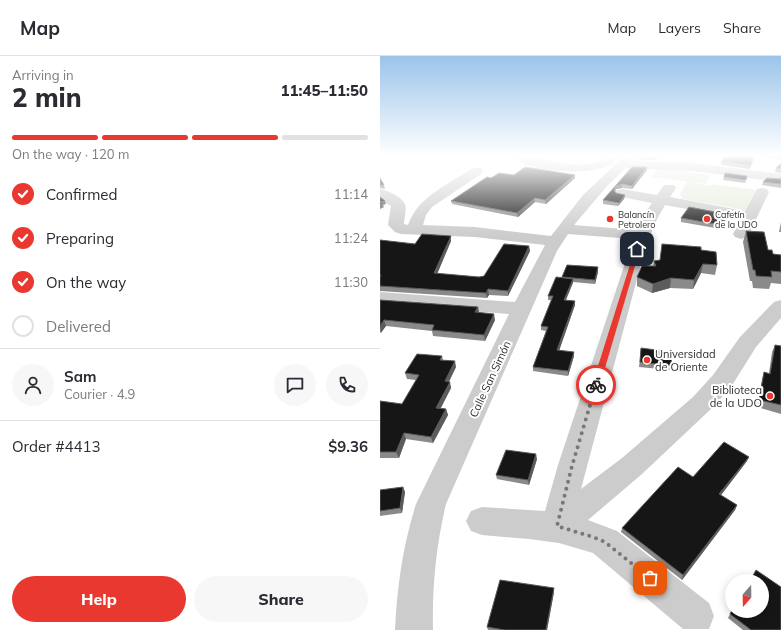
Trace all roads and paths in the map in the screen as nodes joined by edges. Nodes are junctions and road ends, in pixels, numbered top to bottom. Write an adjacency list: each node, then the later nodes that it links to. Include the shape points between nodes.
1 (459, 183): 8 (street, via 427,204 419,214)
2 (601, 183): 9 (street, Calle San Simón)
3 (762, 192): 7 (street)
4 (380, 193): 8 (street, via 398,205 396,225)
5 (622, 193): 6 (street)
6 (665, 194): 7 (street); 10 (street)
7 (750, 216): 11 (street)
8 (414, 230): 9 (street)
9 (563, 230): 10 (street); 14 (street, Calle San Simón)
10 (645, 231): 16 (street, via 637,249 572,466)
11 (740, 234)
12 (380, 298): 14 (street)
13 (781, 306): 16 (street, via 748,342 722,380 702,403 632,466)
14 (522, 309): 18 (street, Calle San Simón, via 432,504 424,527 419,555)
15 (482, 521): 16 (street)
16 (557, 526): 17 (street, via 605,542)
17 (696, 616)
18 (414, 630)

